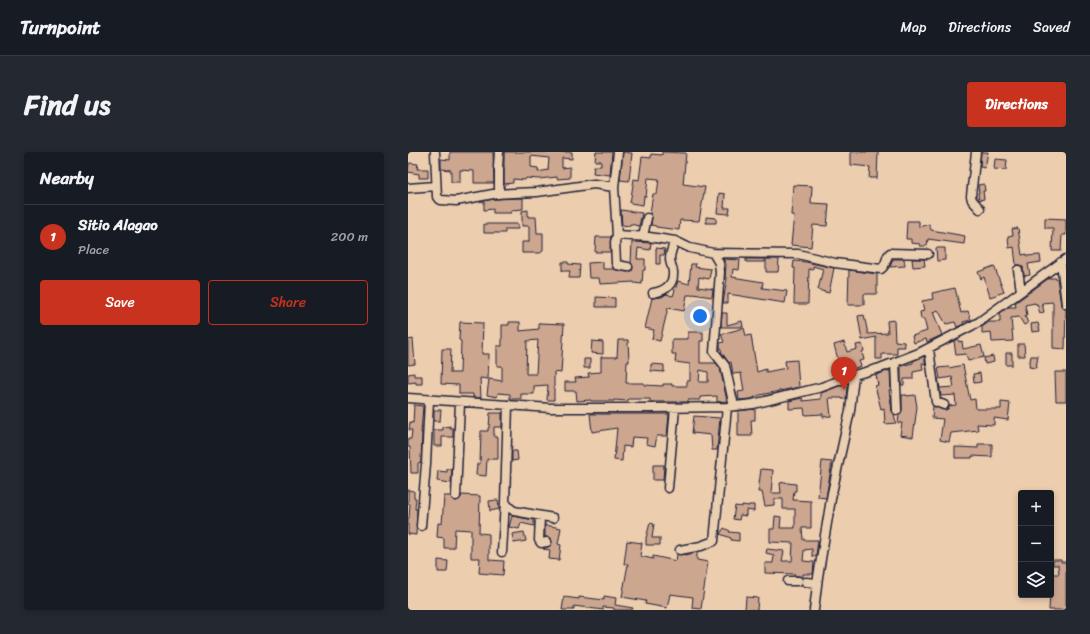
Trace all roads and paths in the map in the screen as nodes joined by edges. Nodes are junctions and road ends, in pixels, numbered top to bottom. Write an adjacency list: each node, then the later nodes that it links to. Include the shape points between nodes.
1 (435, 152): 5 (street)
2 (499, 152): 8 (street)
3 (618, 152): 6 (street)
4 (976, 152): 9 (street, via 971,196)
5 (436, 186): 7 (street); 8 (street, via 437,197 441,200 456,201)
6 (614, 187): 8 (street, via 594,184); 11 (street)
7 (408, 188)
8 (499, 194)
9 (980, 209)
10 (647, 218): 12 (street)
11 (617, 235): 12 (street); 17 (street, via 616,263)
12 (643, 236): 13 (street)
13 (675, 240): 14 (street, via 690,248); 20 (street, via 670,260 673,271 668,288)
14 (713, 253): 15 (street, via 798,254 835,263 881,269 890,253); 30 (street, via 719,263 720,272 714,352 725,366)
15 (928, 254)
16 (1064, 261): 19 (street); 21 (street)
17 (628, 268)
18 (1018, 270): 19 (street)
19 (1021, 291): 22 (street, via 979,322)
20 (653, 293)
21 (1066, 304)
22 (929, 349): 23 (street); 29 (street, via 936,402)
23 (894, 362): 24 (street); 32 (street)
24 (854, 375): 30 (street, via 822,387); 43 (street, via 850,411 832,493)
25 (408, 398): 26 (street)
26 (428, 400): 27 (street); 38 (street)
27 (460, 403): 28 (street); 34 (street)
28 (508, 405): 31 (street, via 551,408); 35 (street)
29 (944, 405)
30 (731, 407): 31 (street); 40 (street, via 714,541)
31 (675, 408): 33 (street)
32 (897, 410)
33 (668, 488)
34 (456, 496)
35 (505, 502): 36 (street, via 514,511); 41 (street)
36 (540, 516): 37 (street); 39 (street, via 539,540 541,543)
37 (553, 518)
38 (421, 526)
39 (547, 542)
40 (680, 550)
41 (502, 552)
42 (788, 581): 43 (street)
43 (817, 583): 44 (street)
44 (814, 610)

